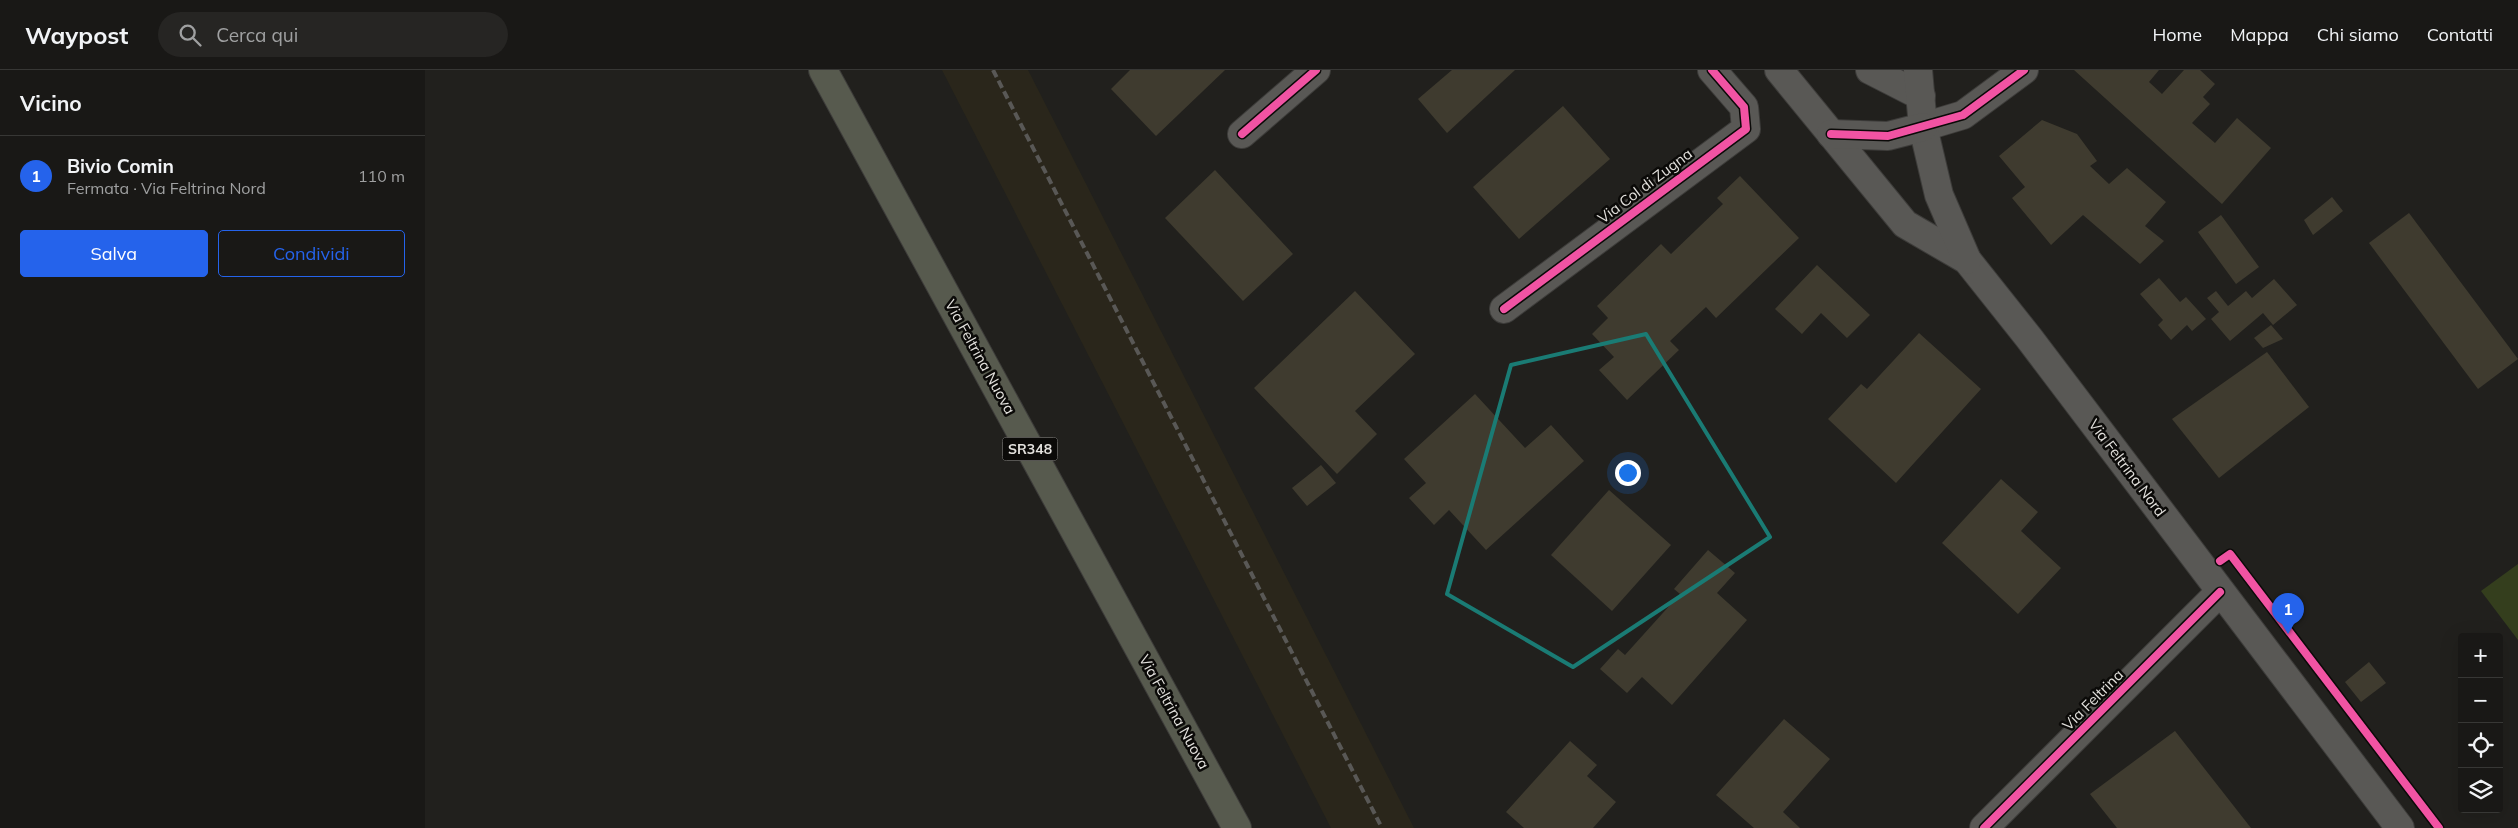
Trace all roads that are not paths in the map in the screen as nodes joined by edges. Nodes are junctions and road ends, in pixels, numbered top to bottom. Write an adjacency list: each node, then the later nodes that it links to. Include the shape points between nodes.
1 (823, 70): 14 (main road, Via Feltrina Nuova / SR348)
2 (1316, 70): 9 (street)
3 (1712, 70): 12 (street, Via Col di Zugna, via 1744,107 1746,129)
4 (1779, 70): 10 (street, Via Feltrina Nord)
5 (1870, 70): 7 (street)
6 (2023, 70): 8 (street, via 1963,115)
7 (1919, 83): 8 (street)
8 (1923, 127): 10 (street, via 1888,136); 11 (street, via 1939,195)
9 (1242, 134)
10 (1831, 134): 11 (street, Via Feltrina Nord, via 1905,224)
11 (1967, 260): 13 (street, Via Feltrina Nord)
12 (1504, 309)
13 (2221, 592): 15 (street, Via Feltrina); 16 (street, Via Feltrina Nord)
14 (1237, 828)
15 (1984, 828)
16 (2400, 828)

